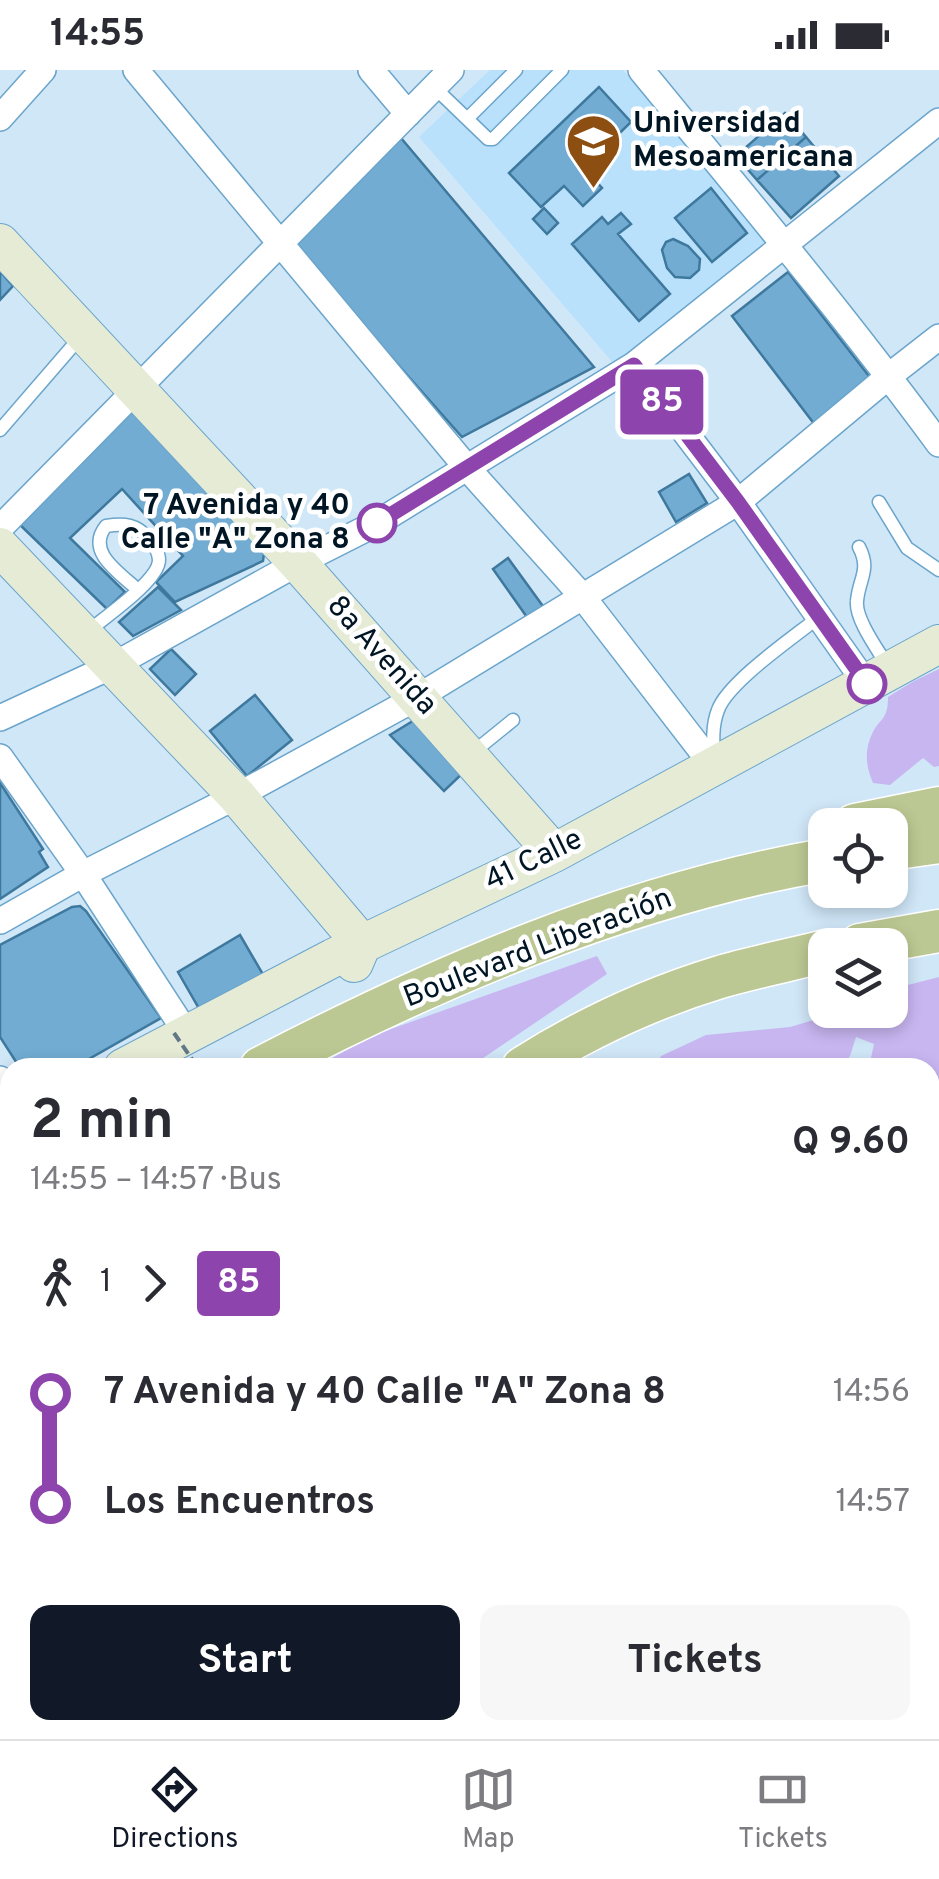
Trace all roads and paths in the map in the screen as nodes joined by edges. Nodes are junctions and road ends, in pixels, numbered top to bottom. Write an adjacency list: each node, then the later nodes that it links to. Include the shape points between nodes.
1 (43, 70): 9 (street)
2 (136, 70): 13 (street)
3 (371, 70): 8 (street)
4 (516, 70): 10 (lane)
5 (562, 70): 10 (lane, via 493,139)
6 (641, 70): 14 (street)
7 (443, 79): 8 (street); 10 (lane)
8 (408, 114): 13 (street)
9 (0, 118)
10 (468, 118)
11 (939, 121): 14 (street)
12 (0, 243): 15 (main road, 8a Avenida)
13 (280, 244): 19 (street); 22 (street)
14 (786, 246): 17 (street); 18 (street)
15 (84, 332): 19 (main road, 8a Avenida); 20 (lane)
16 (939, 337): 18 (street)
17 (634, 365): 22 (street); 23 (street)
18 (889, 376): 21 (street); 23 (street)
19 (138, 388): 25 (street); 28 (main road, 8a Avenida)
20 (0, 430)
21 (939, 444)
22 (468, 469): 28 (street); 31 (street)
23 (738, 502): 31 (street); 32 (street)
24 (879, 502): 29 (lane, via 907,548)
25 (0, 528)
26 (0, 547): 33 (main road)
27 (859, 547): 36 (lane, via 865,563 856,601)
28 (298, 563): 35 (street); 37 (main road, 8a Avenida)
29 (937, 566)
30 (138, 590): 30 (lane, via 158,567 153,542 128,524 106,526 99,549); 33 (lane)
31 (582, 596): 37 (street); 42 (street)
32 (819, 617): 36 (street); 42 (lane, via 730,689 718,708)
33 (84, 634): 35 (main road)
34 (939, 644): 36 (main road, 41 Calle)
35 (114, 665): 38 (street); 43 (main road)
36 (879, 678): 42 (main road, 41 Calle)
37 (418, 698): 40 (main road, 8a Avenida); 43 (street)
38 (0, 718)
39 (513, 720): 40 (lane)
40 (469, 755): 49 (main road, 8a Avenida)
41 (0, 757): 51 (street)
42 (714, 766): 49 (main road, 41 Calle)
43 (237, 796): 51 (street); 56 (main road)
44 (939, 808): 45 (highway)
45 (908, 814)
46 (808, 837): 52 (highway, via 655,884)
47 (939, 842): 48 (highway)
48 (908, 846)
49 (554, 853): 56 (main road, 41 Calle)
50 (808, 863): 52 (highway, Boulevard Liberación)
51 (83, 874): 53 (street); 58 (street)
52 (630, 909): 61 (highway, Boulevard Liberación, via 451,975)
53 (0, 920)
54 (939, 931): 55 (highway)
55 (908, 936)
56 (362, 944): 58 (main road, via 339,981)
57 (808, 955): 59 (highway, via 631,1010)
58 (184, 1050): 60 (main road)
59 (560, 1054)
60 (157, 1058)
61 (281, 1058)

